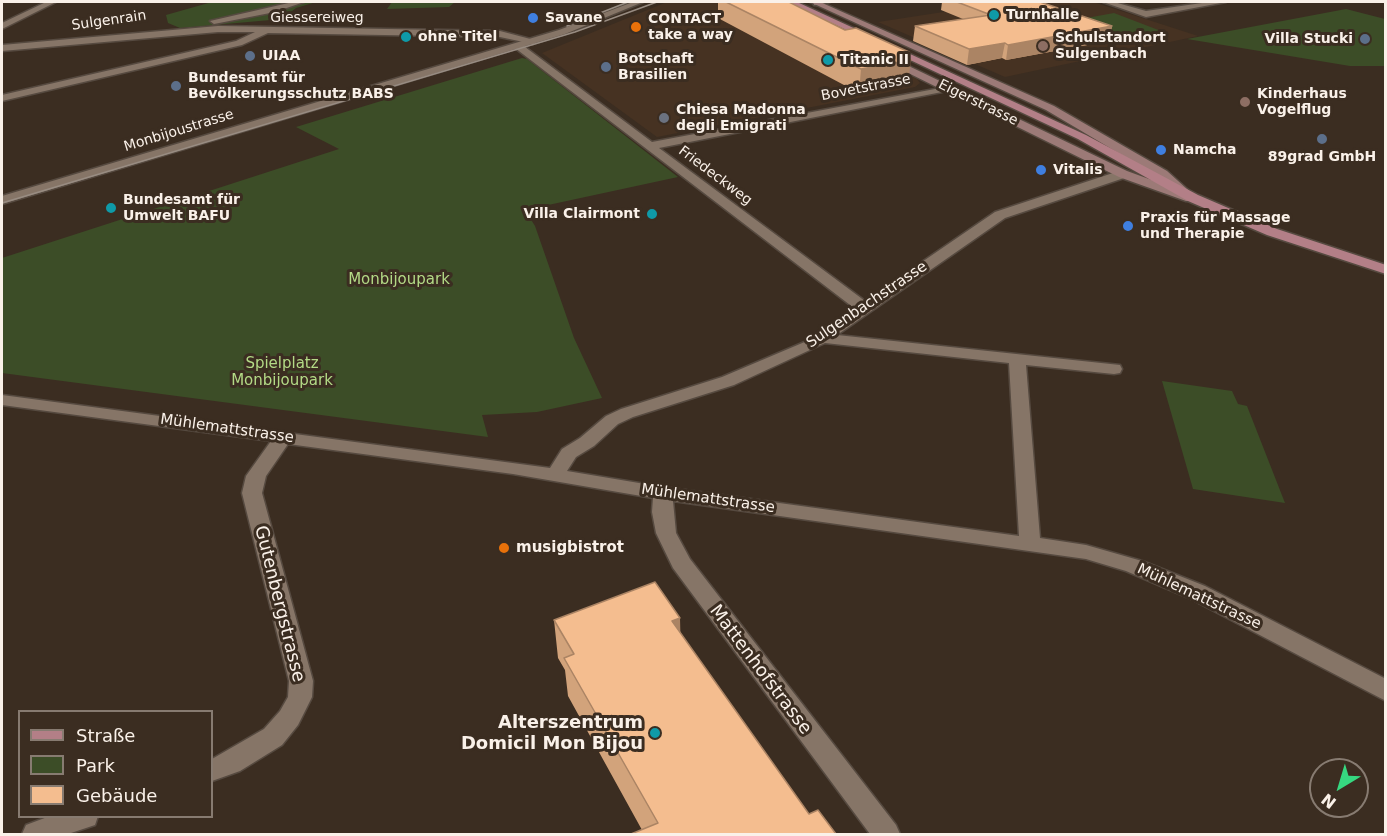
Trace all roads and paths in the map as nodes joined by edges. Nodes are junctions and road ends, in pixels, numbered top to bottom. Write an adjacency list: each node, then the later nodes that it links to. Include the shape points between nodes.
1 (52, 2): 9 (street)
2 (300, 2): 11 (street, Sulgenrain, via 215,21)
3 (639, 2): 12 (street, Monbijoustrasse)
4 (819, 2): 20 (main road, Eigerstrasse, via 1050,108 1163,174)
5 (1107, 2): 6 (street, via 1146,14)
6 (1222, 2)
7 (789, 7): 8 (main road, Eigerstrasse); 20 (main road, Eigerstrasse, via 1082,137)
8 (797, 17)
9 (2, 26)
10 (266, 29): 11 (street, Sulgenrain); 12 (street, Giessereiweg, via 500,34); 17 (street, Giessereiweg, via 242,43)
11 (63, 41): 14 (street, Sulgenrain)
12 (533, 41): 13 (street, Monbijoustrasse)
13 (518, 46): 18 (street, Friedeckweg); 21 (street, Monbijoustrasse)
14 (2, 48)
15 (883, 57): 16 (main road, Eigerstrasse)
16 (946, 88): 18 (street, Bovetstrasse); 19 (main road, Eigerstrasse)
17 (2, 99)
18 (650, 146): 23 (street, Friedeckweg)
19 (1123, 174): 20 (main road, Eigerstrasse); 23 (street, Sulgenbachstrasse, via 1000,215)
20 (1193, 198): 22 (main road, Eigerstrasse, via 1272,232)
21 (2, 200)
22 (1386, 270)
23 (865, 309): 24 (street, Sulgenbachstrasse)
24 (823, 338): 25 (street); 29 (street, Sulgenbachstrasse, via 757,370 612,420 569,453)
25 (1017, 358): 26 (street); 31 (street)
26 (1114, 369)
27 (2, 400): 28 (street, Mühlemattstrasse)
28 (283, 437): 29 (street, Mühlemattstrasse); 33 (street, Gutenbergstrasse, via 256,476 252,493 301,681 300,697 273,738)
29 (555, 475): 30 (street, Mühlemattstrasse)
30 (663, 493): 31 (street, Mühlemattstrasse); 36 (street, Mattenhofstrasse, via 666,533 681,563)
31 (1030, 544): 32 (street, Mühlemattstrasse, via 1105,557 1161,576)
32 (1385, 691)
33 (213, 770)
34 (80, 818): 35 (street)
35 (36, 834)
36 (886, 834)

